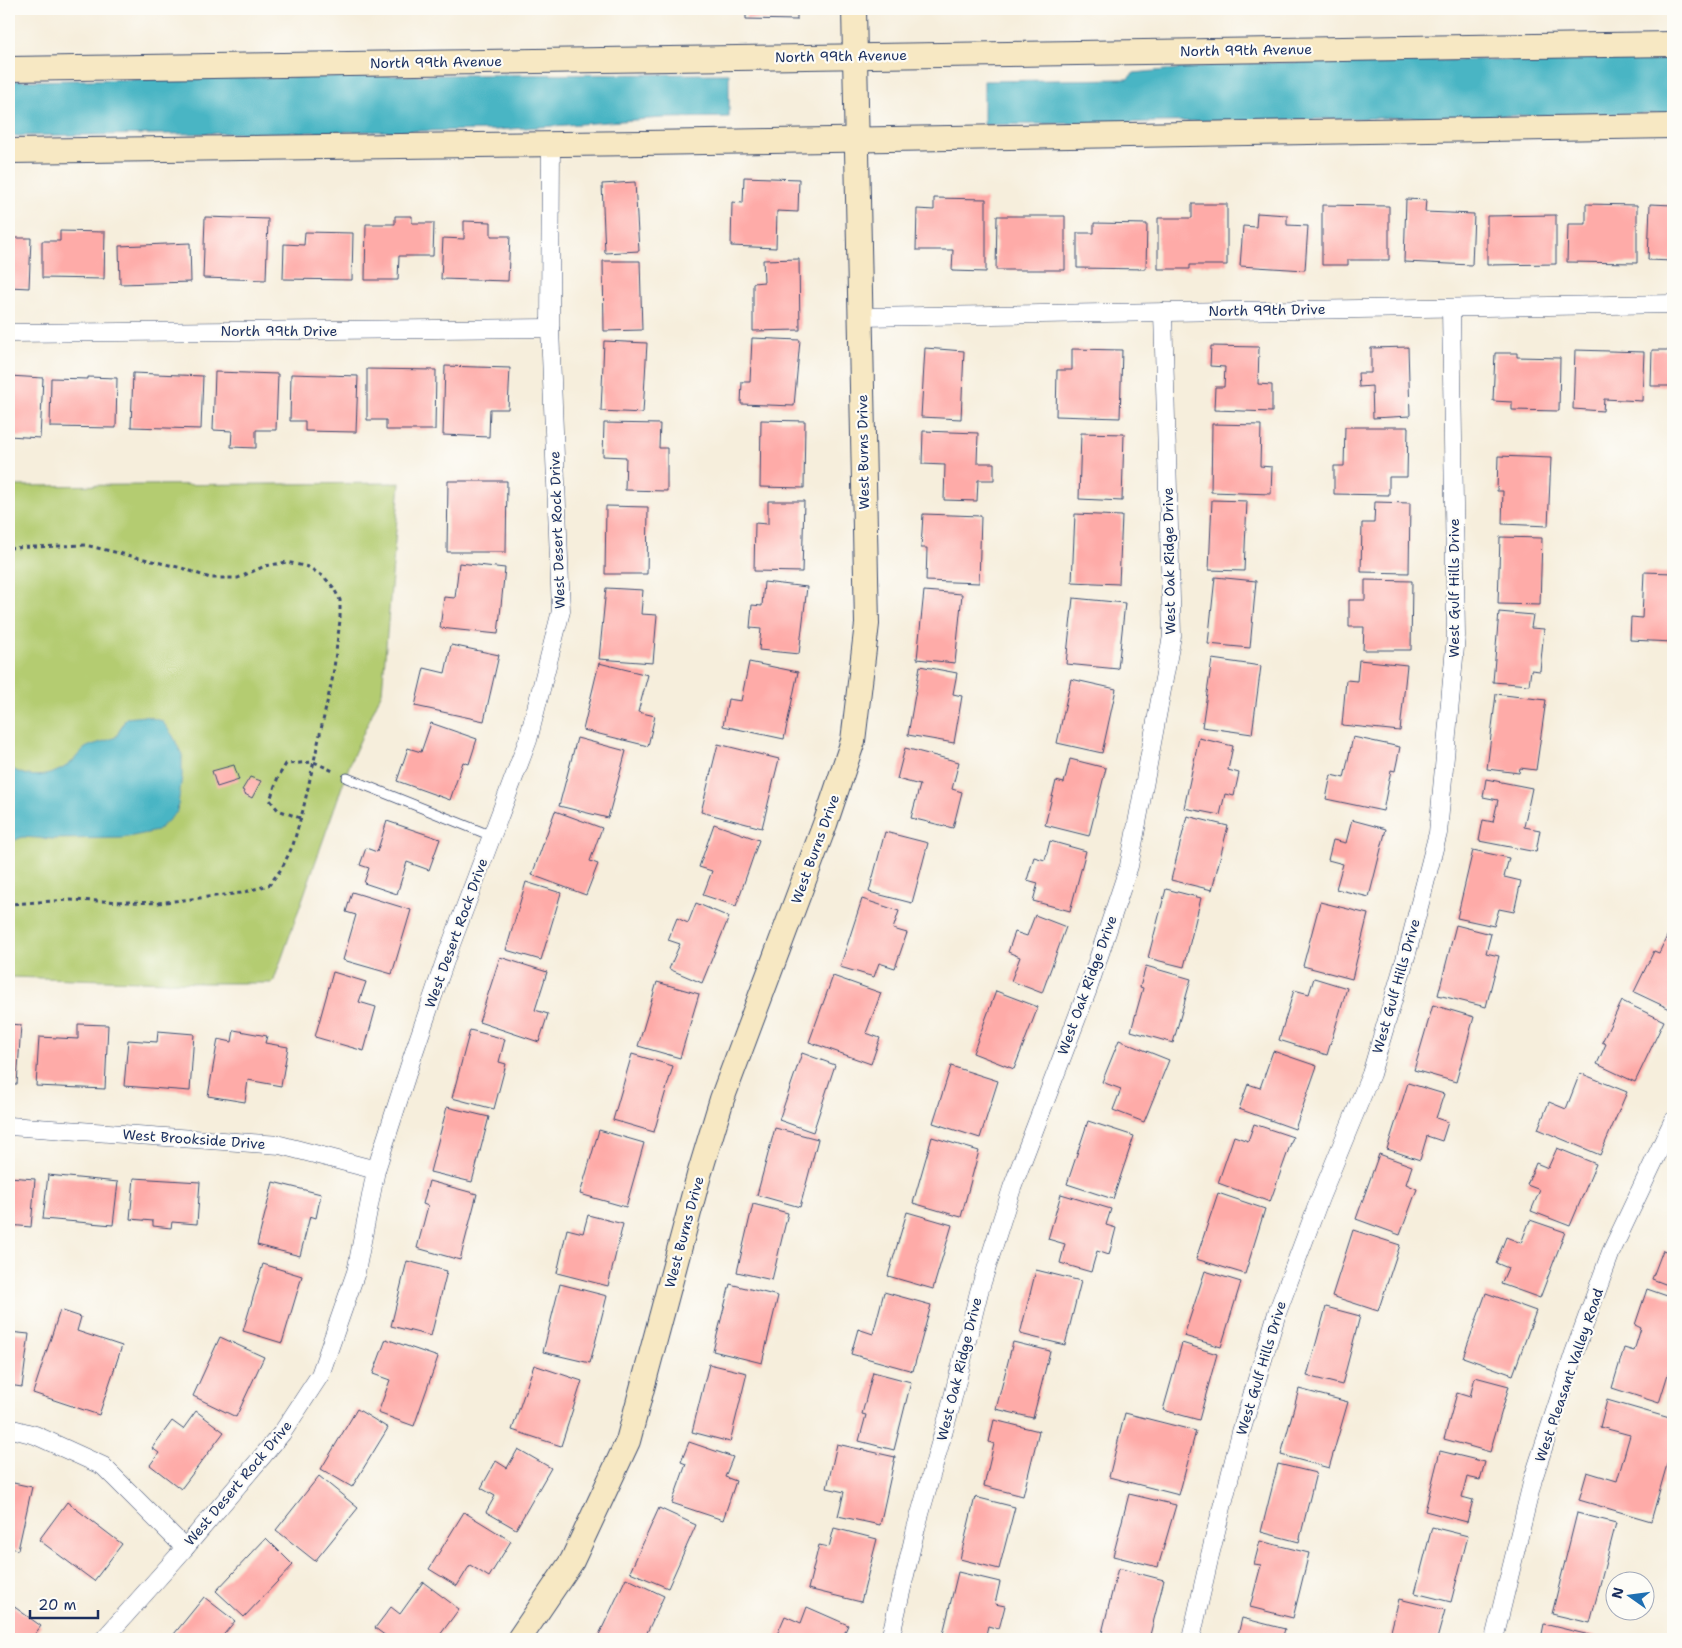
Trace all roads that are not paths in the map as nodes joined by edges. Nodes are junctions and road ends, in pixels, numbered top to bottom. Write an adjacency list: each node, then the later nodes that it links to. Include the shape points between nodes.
1 (854, 9): 3 (main road, West Burns Drive)
2 (1673, 44): 3 (main road, North 99th Avenue)
3 (855, 55): 4 (main road, North 99th Avenue); 6 (main road, West Burns Drive)
4 (9, 69)
5 (1673, 126): 6 (main road)
6 (856, 139): 7 (main road); 12 (main road, West Burns Drive)
7 (551, 144): 8 (main road); 13 (street, West Desert Rock Drive)
8 (9, 151)
9 (1673, 304): 10 (street, North 99th Drive)
10 (1451, 308): 11 (street, North 99th Drive); 25 (street, West Gulf Hills Drive, via 1456,636 1438,833 1371,1074 1277,1313 1242,1432)
11 (1163, 312): 12 (street, North 99th Drive); 24 (street, West Oak Ridge Drive, via 1172,636 1129,866 1088,989 1012,1188 979,1292)
12 (860, 317): 23 (main road, West Burns Drive, via 867,624 853,742 722,1099 628,1441 572,1561)
13 (550, 328): 14 (street, North 99th Drive); 16 (street, West Desert Rock Drive, via 561,611 528,740)
14 (9, 333)
15 (347, 778): 16 (lane)
16 (492, 836): 19 (street, West Desert Rock Drive, via 447,955)
17 (1673, 1121): 26 (street, West Pleasant Valley Road, via 1611,1252 1574,1353 1533,1479)
18 (9, 1126): 19 (street, West Brookside Drive, via 280,1145)
19 (376, 1170): 21 (street, West Desert Rock Drive, via 356,1272 320,1375 282,1434)
20 (9, 1428): 21 (street, via 35,1435 103,1466)
21 (185, 1548): 22 (street, West Desert Rock Drive)
22 (104, 1639)
23 (519, 1639)
24 (890, 1639)
25 (1191, 1639)
26 (1494, 1639)

